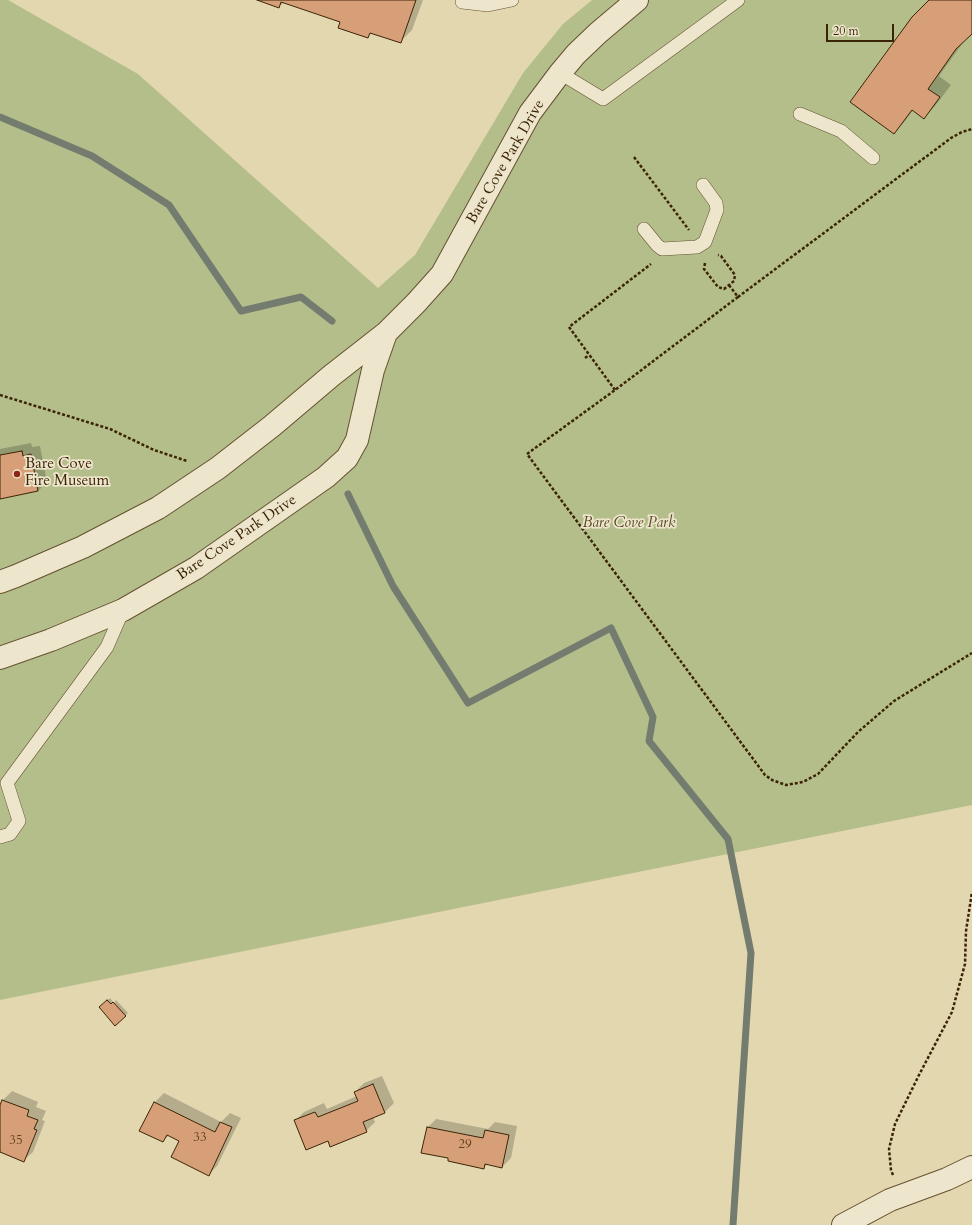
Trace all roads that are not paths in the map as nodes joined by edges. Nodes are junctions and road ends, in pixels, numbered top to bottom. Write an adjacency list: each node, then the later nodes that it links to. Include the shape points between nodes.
1 (512, 0): 4 (lane, via 488,5)
2 (637, 0): 5 (street, Bare Cove Park Drive, via 576,54)
3 (738, 0): 5 (lane, via 603,100)
4 (462, 2)
5 (560, 73): 10 (street, Bare Cove Park Drive, via 530,113 442,274)
6 (800, 114): 7 (lane, via 841,130)
7 (873, 158)
8 (703, 185): 9 (lane, via 716,203 705,242 697,247 662,249)
9 (644, 228)
10 (386, 333): 11 (street, Bare Cove Park Drive, via 218,468 158,508 84,547); 12 (street, Bare Cove Park Drive, via 373,370 357,440 347,458 326,477 196,568)
11 (0, 582)
12 (123, 610): 13 (street, Bare Cove Park Drive); 14 (lane, via 107,647)
13 (0, 658)
14 (4, 784): 15 (lane)
15 (6, 799): 16 (lane, via 19,821 10,834)
16 (0, 837)
17 (972, 1167): 18 (street, via 890,1200)
18 (843, 1225)

